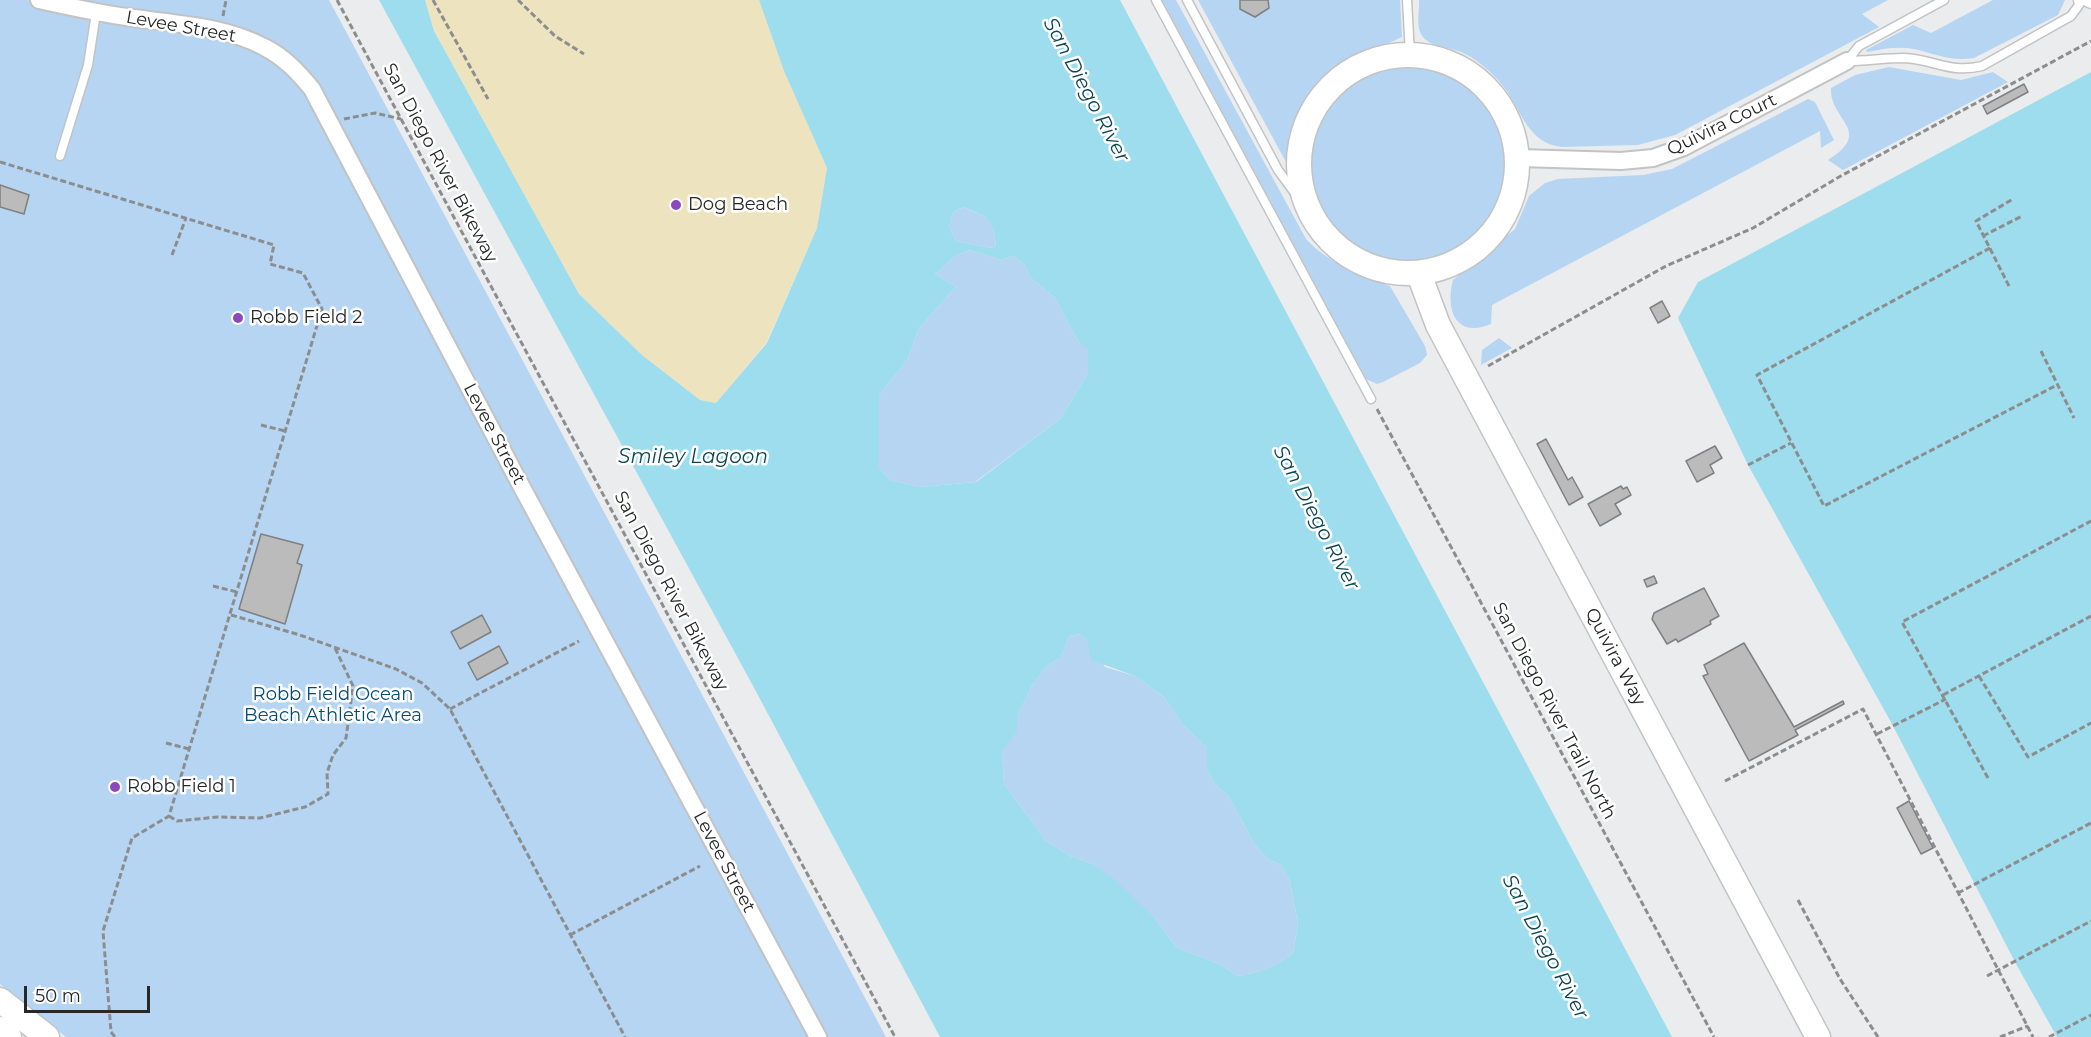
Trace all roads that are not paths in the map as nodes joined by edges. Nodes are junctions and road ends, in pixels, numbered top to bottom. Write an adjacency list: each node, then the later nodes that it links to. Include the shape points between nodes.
1 (39, 0): 8 (street, Levee Street)
2 (1156, 0): 15 (lane)
3 (1187, 0): 13 (lane, via 1278,170)
4 (1407, 0): 9 (lane)
5 (1944, 0): 10 (lane, via 1859,46)
6 (2080, 0): 7 (lane); 10 (lane, via 2071,16 1982,66 1950,69 1905,58)
7 (2091, 4)
8 (96, 13): 11 (lane, via 88,65); 20 (street, Levee Street, via 205,28 264,46 292,65 312,89)
9 (1410, 54): 12 (street, via 1442,59 1471,74 1487,89 1511,126); 13 (street, via 1378,58 1348,71 1324,92 1307,120 1299,151 1300,183)
10 (1847, 61): 12 (street, Quivira Court, via 1684,147 1653,158)
11 (60, 156)
12 (1518, 158): 14 (street, via 1516,186 1491,236 1471,254 1446,267)
13 (1310, 214): 14 (street, via 1329,241 1356,261 1386,272)
14 (1419, 274): 21 (street, Quivira Way, via 1438,325)
15 (1371, 399)
16 (0, 1000): 19 (street)
17 (0, 1029): 18 (street)
18 (9, 1037)
19 (46, 1037)
20 (818, 1037)
21 (1818, 1037)

